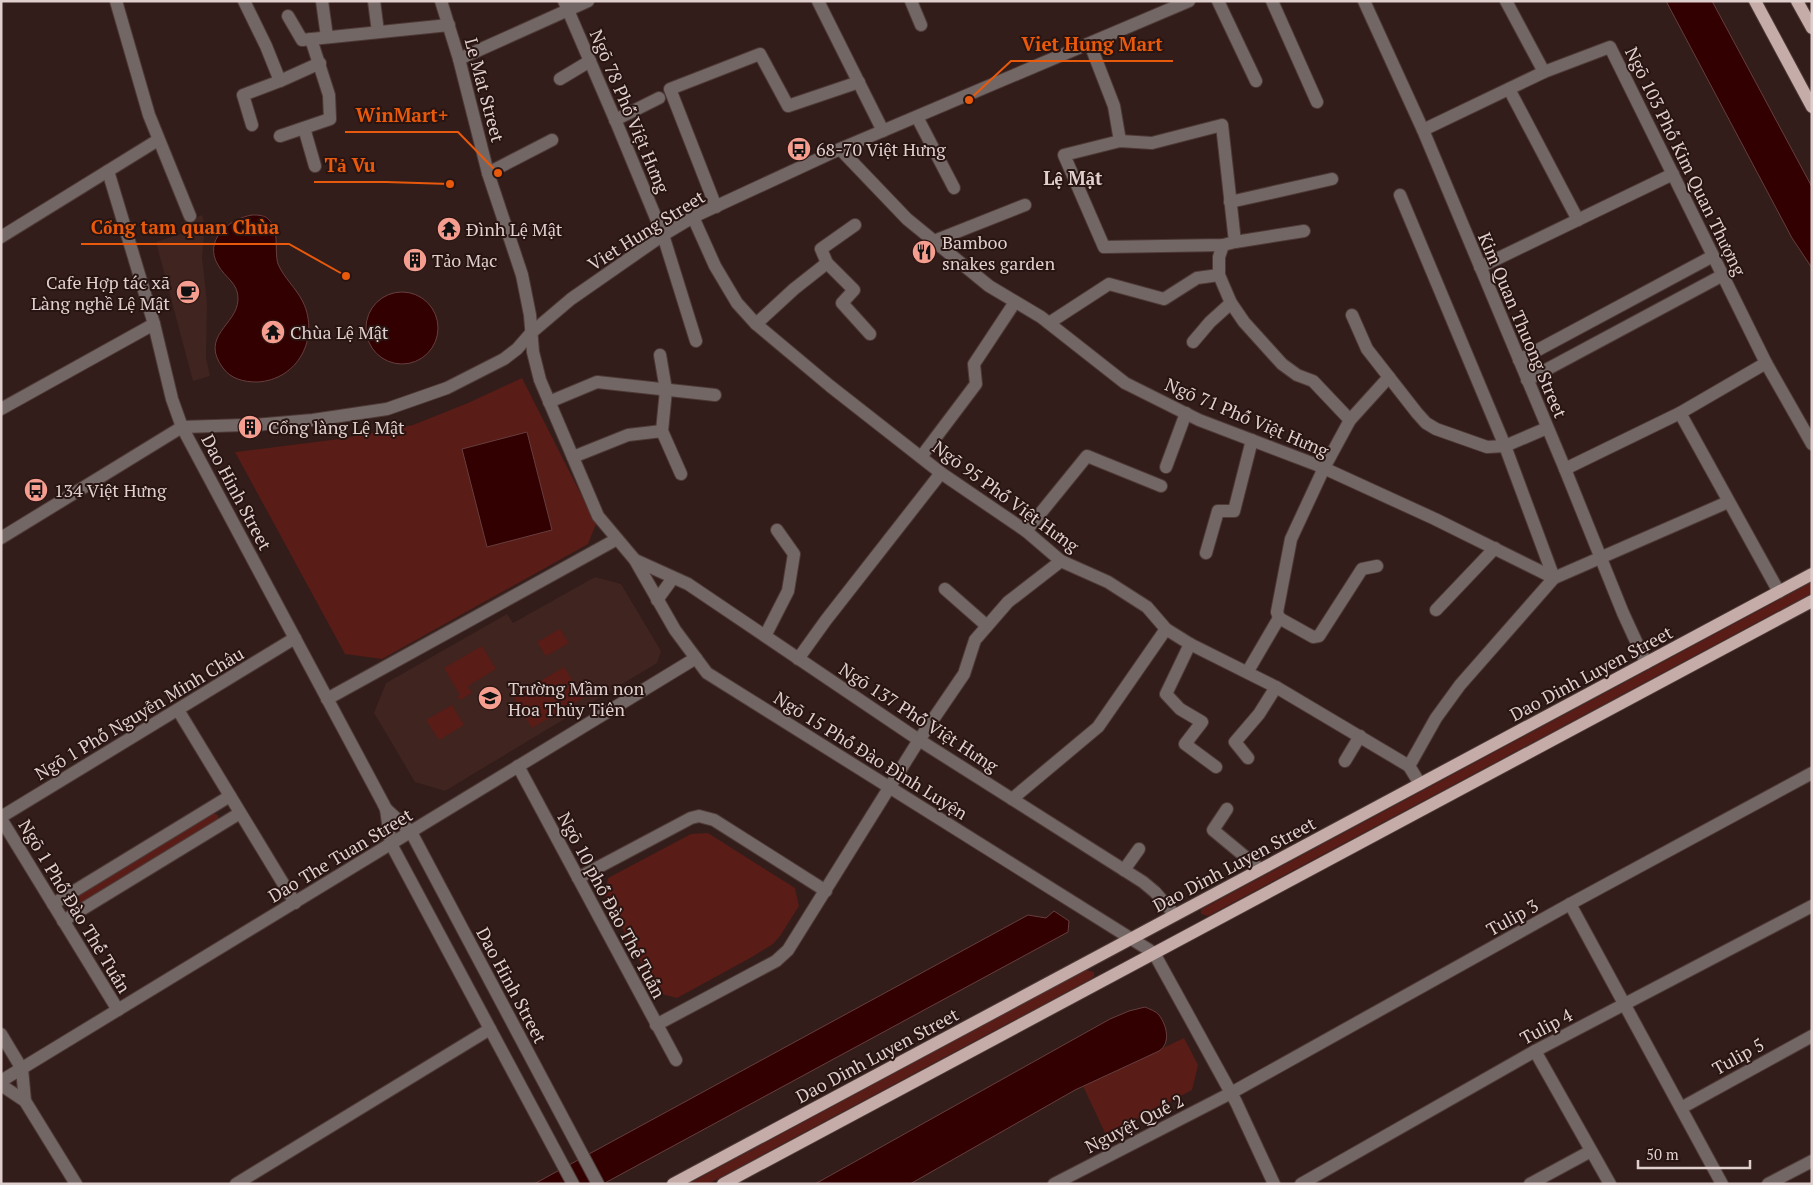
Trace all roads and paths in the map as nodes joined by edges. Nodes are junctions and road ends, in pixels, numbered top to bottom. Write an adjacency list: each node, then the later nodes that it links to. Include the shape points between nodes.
1 (116, 1): 44 (street)
2 (244, 1): 30 (street)
3 (322, 1): 22 (street)
4 (374, 1): 21 (street)
5 (441, 1): 18 (street, Le Mat Street)
6 (588, 1): 16 (street)
7 (818, 1): 32 (street)
8 (911, 1): 19 (street)
9 (1189, 1): 24 (street, Viet Hung Street)
10 (1218, 1): 31 (street)
11 (1272, 1): 35 (street)
12 (1364, 1): 41 (street, Kim Quan Thuong Street)
13 (1506, 1): 28 (street)
14 (1755, 1): 36 (main road)
15 (1797, 1): 20 (main road)
16 (566, 6): 25 (street); 26 (street, Ngõ 78 Phố Việt Hưng)
17 (288, 16): 23 (street, via 302,40)
18 (449, 25): 21 (street); 25 (street, Le Mat Street)
19 (921, 25)
20 (1812, 28)
21 (378, 32): 22 (street)
22 (327, 37): 23 (street)
23 (311, 39): 27 (street)
24 (1090, 44): 37 (street, Viet Hung Street); 46 (street, via 1114,106)
25 (459, 59): 50 (street, Le Mat Street)
26 (590, 61): 29 (street); 38 (street, Ngõ 78 Phố Việt Hưng)
27 (320, 63): 30 (street); 40 (street, via 329,95 330,119)
28 (1544, 72): 33 (street, Ngõ 103 Phố Kim Quan Thượng); 51 (street, Ngõ 103 Phố Kim Quan Thượng, via 1610,47)
29 (560, 79)
30 (280, 81): 39 (street, via 242,95)
31 (1256, 81)
32 (858, 82): 42 (street); 57 (street, via 788,106 760,54 670,89)
33 (1509, 89): 41 (street, Ngõ 103 Phố Kim Quan Thượng); 60 (street)
34 (659, 98): 38 (street)
35 (1317, 102)
36 (1812, 107)
37 (917, 117): 42 (street, Viet Hung Street); 53 (street)
38 (616, 120): 63 (street, Ngõ 78 Phố Việt Hưng)
39 (252, 125)
40 (304, 128): 43 (street); 48 (street)
41 (1423, 130): 69 (street, Kim Quan Thuong Street)
42 (883, 131): 47 (street, Viet Hung Street)
43 (280, 136)
44 (158, 140): 49 (street); 58 (street)
45 (552, 140): 50 (street)
46 (1120, 141): 55 (street, via 1152,143 1222,125); 66 (street, via 1064,155 1104,247)
47 (840, 149): 57 (street, Viet Hung Street); 65 (street, Ngõ 71 Phố Việt Hưng, via 907,219)
48 (315, 166)
49 (108, 171): 64 (street); 76 (street, Dao Hinh Street)
50 (488, 173): 78 (street, Le Mat Street, via 522,275)
51 (1673, 174): 60 (street); 67 (street, Ngõ 103 Phố Kim Quan Thượng)
52 (1332, 179): 55 (street)
53 (954, 188)
54 (1400, 195): 99 (street)
55 (1230, 202): 66 (street)
56 (1025, 205): 65 (street)
57 (716, 206): 59 (street, Viet Hung Street)
58 (190, 216)
59 (693, 217): 63 (street, Viet Hung Street); 77 (street, Ngõ 95 Phố Việt Hưng, via 715,266 737,303)
60 (1578, 220): 69 (street)
61 (855, 225): 68 (street, via 820,249)
62 (1304, 231): 66 (street)
63 (663, 235): 78 (street, Viet Hung Street, via 571,299); 80 (street, Ngõ 78 Phố Việt Hưng)
64 (1, 237)
65 (934, 241): 72 (street, Ngõ 71 Phố Việt Hưng, via 989,286)
66 (1229, 243): 70 (street, via 1219,257)
67 (1714, 256): 71 (street, Ngõ 103 Phố Kim Quan Thượng); 83 (street)
68 (827, 263): 77 (street); 79 (street, via 854,290 842,303)
69 (1480, 267): 83 (street, Kim Quan Thuong Street)
70 (1219, 275): 73 (street); 75 (street, via 1196,278 1164,299 1109,284)
71 (1723, 275): 84 (street, Ngõ 103 Phố Kim Quan Thượng); 86 (street)
72 (1015, 302): 75 (street, Ngõ 71 Phố Việt Hưng); 101 (street, via 974,364 976,384)
73 (1231, 303): 81 (street); 93 (street, via 1282,364 1313,381)
74 (1352, 315): 85 (street, via 1367,349)
75 (1049, 323): 91 (street, Ngõ 71 Phố Việt Hưng, via 1125,383)
76 (154, 324): 90 (street); 94 (street, Dao Hinh Street)
77 (756, 324): 101 (street, Ngõ 95 Phố Việt Hưng)
78 (531, 333): 89 (street, via 536,365); 94 (street, Viet Hung Street, via 517,349 496,364 447,388 387,409 313,420)
79 (870, 334)
80 (696, 341)
81 (1192, 342)
82 (660, 354): 87 (street)
83 (1519, 360): 86 (street, Kim Quan Thuong Street)
84 (1766, 363): 92 (street); 98 (street, Ngõ 103 Phố Kim Quan Thượng)
85 (1389, 377): 93 (street); 99 (street, via 1426,423 1436,429 1487,447)
86 (1527, 380): 95 (street, Kim Quan Thuong Street)
87 (666, 390): 88 (street); 89 (street, via 597,382); 96 (street)
88 (716, 395)
89 (549, 402): 100 (street)
90 (1, 409)
91 (1186, 413): 97 (street, Ngõ 71 Phố Việt Hưng); 102 (street)
92 (1680, 413): 104 (street); 108 (street)
93 (1350, 420): 103 (street)
94 (182, 427): 111 (street); 131 (street, Dao Hinh Street)
95 (1547, 428): 99 (street); 104 (street, Kim Quan Thuong Street)
96 (662, 431): 100 (street, via 628,435); 106 (street)
97 (1252, 440): 103 (street, Ngõ 71 Phố Việt Hưng); 114 (street, via 1234,511 1218,511)
98 (1812, 444)
99 (1505, 446): 121 (street)
100 (573, 457): 112 (street, via 598,516)
101 (921, 457): 105 (street, Ngõ 95 Phố Việt Hưng)
102 (1166, 467)
103 (1324, 468): 113 (street, Ngõ 71 Phố Việt Hưng); 127 (street, via 1291,538 1277,612)
104 (1565, 470): 115 (street, Kim Quan Thuong Street)
105 (941, 473): 110 (street, Ngõ 95 Phố Việt Hưng); 134 (street)
106 (681, 474)
107 (1161, 486): 110 (street, via 1087,456)
108 (1728, 502): 115 (street); 123 (street)
109 (777, 530): 130 (street, via 794,554 788,591)
110 (1026, 531): 117 (street, Ngõ 95 Phố Việt Hưng)
111 (1, 538)
112 (617, 539): 116 (street, Ngõ 15 Phố Đào Đình Luyện); 138 (street)
113 (1495, 548): 121 (street, Ngõ 71 Phố Việt Hưng); 126 (street)
114 (1206, 553)
115 (1600, 558): 121 (street); 135 (street, Kim Quan Thuong Street)
116 (635, 560): 120 (street, Ngõ 137 Phố Việt Hưng); 124 (street, Ngõ 15 Phố Đào Đình Luyện)
117 (1061, 561): 128 (street, Ngõ 10 phố Đào Thế Tuấn, via 1008,602); 129 (street, Ngõ 95 Phố Việt Hưng, via 1108,582 1147,607)
118 (1377, 566): 127 (street, via 1362,569 1319,636 1313,637)
119 (1812, 574): 123 (main road, Dao Dinh Luyen Street)
120 (674, 578): 124 (street); 130 (street, Ngõ 137 Phố Việt Hưng)
121 (1554, 578): 145 (street, via 1460,684)
122 (945, 589): 128 (street)
123 (1778, 592): 135 (main road, Dao Dinh Luyen Street)
124 (657, 600): 133 (street, Ngõ 15 Phố Đào Đình Luyện)
125 (1812, 601): 170 (main road)
126 (1436, 610)
127 (1279, 618): 136 (street)
128 (986, 626): 141 (street, Ngõ 10 phố Đào Thế Tuấn, via 975,640 964,674)
129 (1166, 629): 132 (street, Ngõ 95 Phố Việt Hưng); 151 (street, via 1098,728)
130 (765, 636): 134 (street, Ngõ 137 Phố Việt Hưng)
131 (295, 638): 138 (street, Dao Hinh Street); 139 (street, Ngõ 1 Phố Nguyễn Minh Châu)
132 (1190, 644): 136 (street, Ngõ 95 Phố Việt Hưng); 146 (street, via 1166,694 1180,709 1202,722 1185,744)
133 (696, 658): 144 (street, Dao The Tuan Street); 149 (street, Ngõ 15 Phố Đào Đình Luyện, via 707,673)
134 (798, 659): 141 (street, Ngõ 137 Phố Việt Hưng)
135 (1646, 663): 148 (main road, Dao Dinh Luyen Street)
136 (1248, 671): 137 (street, Ngõ 95 Phố Việt Hưng)
137 (1276, 686): 140 (street, Ngõ 95 Phố Việt Hưng); 142 (street, via 1259,714 1235,742)
138 (327, 699): 152 (street, Dao Hinh Street)
139 (178, 710): 150 (street); 155 (street, Ngõ 1 Phố Nguyễn Minh Châu)
140 (1360, 736): 143 (street); 145 (street, Ngõ 95 Phố Việt Hưng)
141 (919, 740): 149 (street, Ngõ 10 phố Đào Thế Tuấn); 151 (street, Ngõ 137 Phố Việt Hưng)
142 (1248, 758)
143 (1345, 761)
144 (518, 766): 156 (street, Dao The Tuan Street); 161 (street, Ngõ 10 phố Đào Thế Tuấn)
145 (1409, 766): 148 (street)
146 (1216, 767)
147 (1812, 773): 165 (street, Tulip 3)
148 (1420, 784): 160 (main road, Dao Dinh Luyen Street)
149 (890, 787): 162 (street, Ngõ 10 phố Đào Thế Tuấn); 169 (street, Ngõ 15 Phố Đào Đình Luyện)
150 (230, 796): 154 (street); 164 (street)
151 (1012, 799): 159 (street, Ngõ 137 Phố Việt Hưng)
152 (386, 809): 156 (street, Dao Hinh Street); 157 (street, Dao Hinh Street)
153 (1227, 809): 160 (street, via 1213,830)
154 (240, 813): 163 (street); 168 (street)
155 (1, 818): 164 (street, Ngõ 1 Phố Đào Thế Tuấn)
156 (411, 832): 157 (street, Dao The Tuan Street); 189 (street, Dao Hinh Street)
157 (391, 844): 163 (street, Dao The Tuan Street); 174 (street, Dao Hinh Street)
158 (1139, 849): 159 (street)
159 (1124, 870): 167 (street, Ngõ 137 Phố Việt Hưng, via 1155,892)
160 (1260, 870): 167 (main road, Dao Dinh Luyen Street)
161 (578, 878): 162 (street, Ngõ 10 phố Đào Thế Tuấn, via 699,816 714,820); 173 (street, Ngõ 10 phố Đào Thế Tuấn)
162 (826, 891): 173 (street, Ngõ 10 phố Đào Thế Tuấn, via 783,956)
163 (295, 902): 172 (street, Dao The Tuan Street)
164 (53, 904): 168 (street, Ngõ 1 Phố Đào Thế Tuấn)
165 (1570, 904): 171 (street); 181 (street, Tulip 3)
166 (1812, 906): 171 (street, Tulip 4)
167 (1175, 915): 169 (main road, Dao Dinh Luyen Street)
168 (63, 921): 172 (street, Ngõ 1 Phố Đào Thế Tuấn)
169 (1132, 938): 170 (street, Ngõ 15 Phố Đào Đình Luyện); 190 (main road, Dao Dinh Luyen Street)
170 (1154, 953): 181 (street); 191 (main road)
171 (1625, 1004): 177 (street, Tulip 4); 183 (street)
172 (118, 1010): 179 (street, Dao The Tuan Street)
173 (656, 1025): 178 (street, Ngõ 10 phố Đào Thế Tuấn)
174 (490, 1029): 187 (street); 188 (street, Dao Hinh Street)
175 (1, 1034): 179 (street)
176 (1812, 1036): 183 (street, Tulip 5)
177 (1535, 1051): 184 (street); 194 (street, Tulip 4)
178 (676, 1060)
179 (22, 1069): 180 (street, Dao The Tuan Street); 182 (street)
180 (1, 1083): 182 (street)
181 (1231, 1094): 192 (street, Nguyệt Quế 2); 193 (street)
182 (25, 1101): 186 (street)
183 (1681, 1108): 197 (street)
184 (1591, 1151): 195 (street); 196 (street)
185 (1812, 1161): 198 (street)
186 (76, 1184)
187 (236, 1184)
188 (573, 1184)
189 (598, 1184)
190 (673, 1184)
191 (723, 1184)
192 (1054, 1184)
193 (1274, 1184)
194 (1300, 1184)
195 (1530, 1184)
196 (1610, 1184)
197 (1722, 1184)
198 (1768, 1184)

